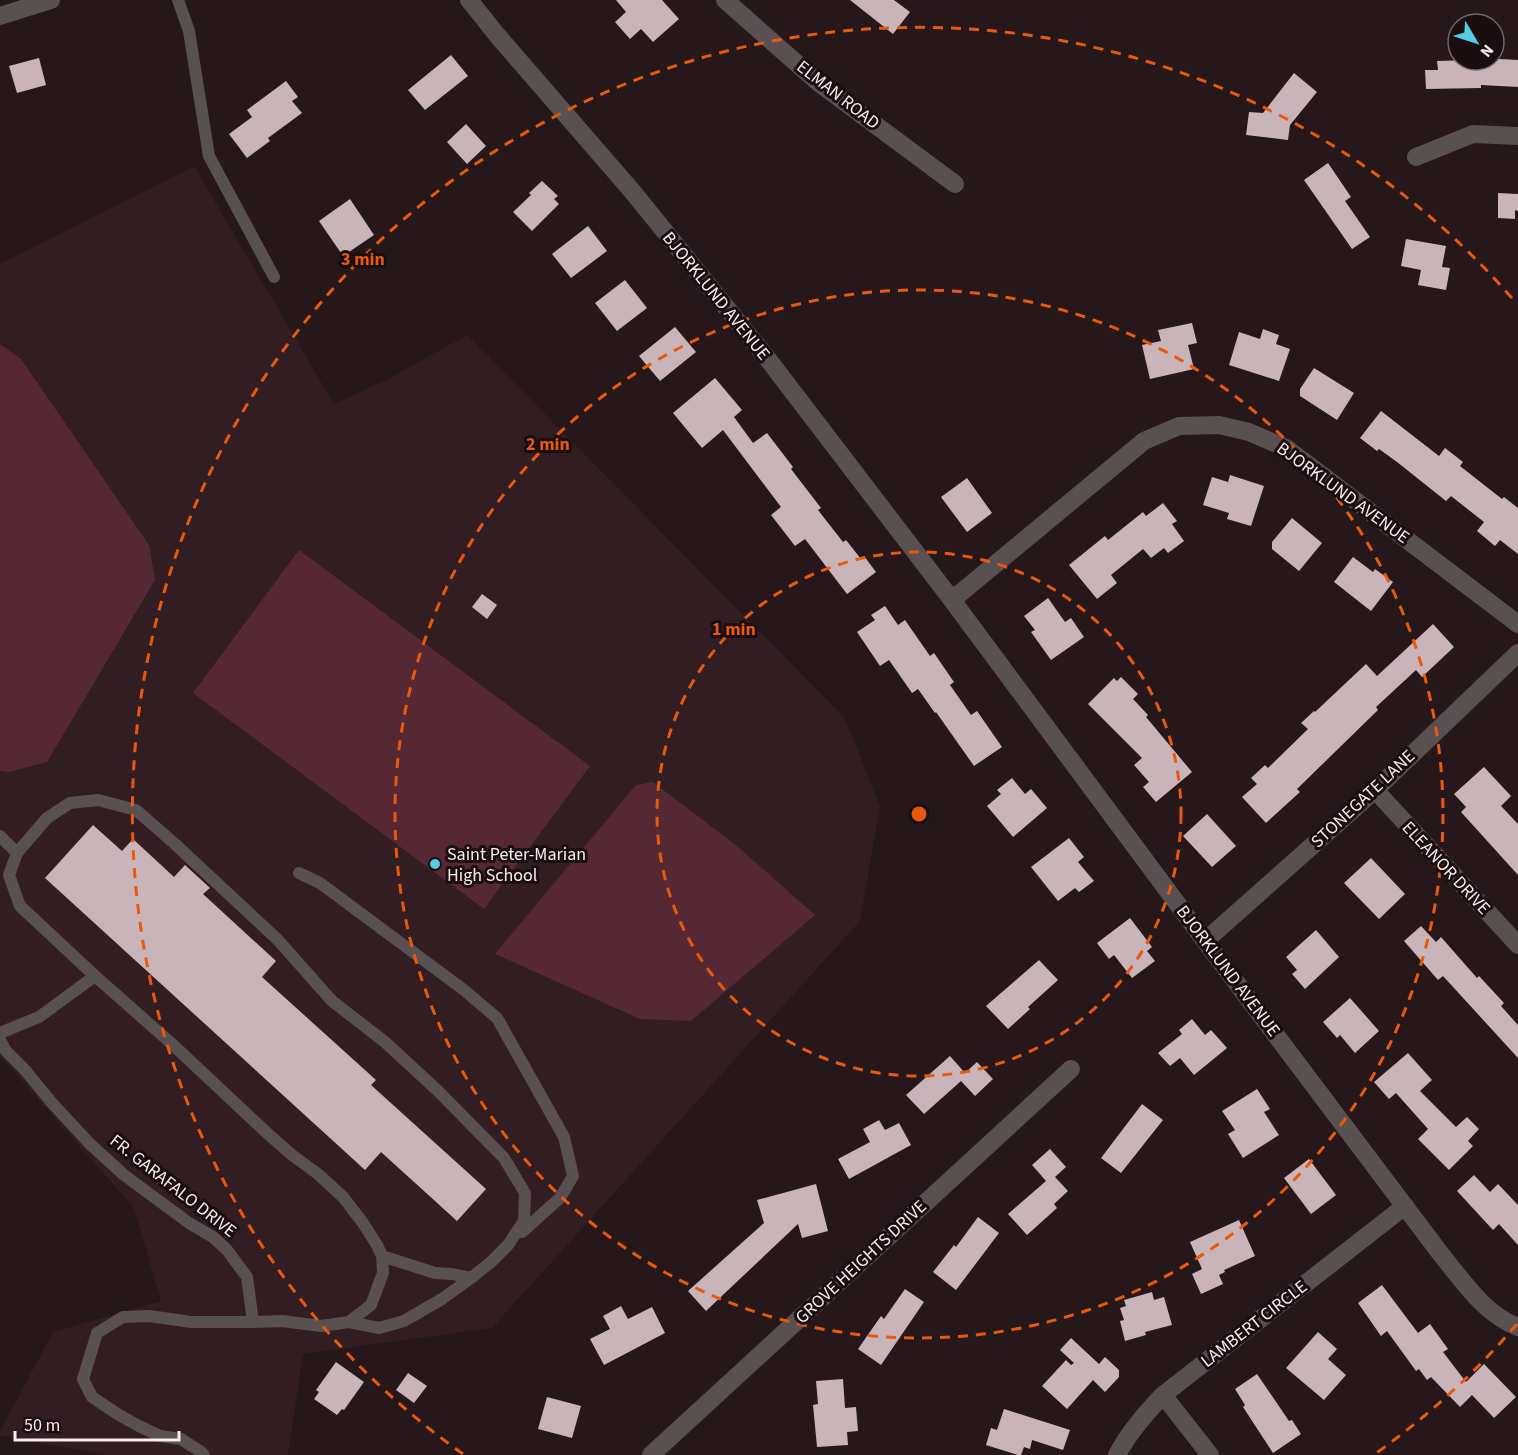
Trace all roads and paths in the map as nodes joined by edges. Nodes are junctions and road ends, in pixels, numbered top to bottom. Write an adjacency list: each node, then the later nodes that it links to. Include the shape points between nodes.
1 (51, 0): 5 (street)
2 (178, 0): 9 (lane, via 189,31 209,156)
3 (469, 0): 10 (street, BJORKLUND AVENUE, via 764,354)
4 (725, 0): 8 (street, ELMAN ROAD, via 819,83)
5 (0, 16)
6 (1518, 136): 7 (street, via 1473,134)
7 (1416, 157)
8 (955, 184)
9 (274, 277)
10 (952, 600): 11 (street, BJORKLUND AVENUE, via 1144,441 1179,426 1219,425 1249,432 1286,448); 17 (street, BJORKLUND AVENUE)
11 (1518, 624)
12 (1518, 653): 13 (street, STONEGATE LANE)
13 (1375, 790): 17 (street, STONEGATE LANE); 18 (street, ELEANOR DRIVE)
14 (0, 836): 15 (lane)
15 (17, 853): 19 (lane, via 9,875 20,906); 24 (lane, via 47,818 70,803 98,800 136,810 278,940 332,1001 385,1042 504,1158 525,1193 525,1221)
16 (299, 873): 24 (lane, via 320,883 497,1018 553,1117 564,1137 573,1176 560,1198)
17 (1205, 941): 23 (street, BJORKLUND AVENUE)
18 (1518, 945)
19 (95, 976): 20 (lane, via 39,1017); 25 (lane, via 343,1197)
20 (0, 1033)
21 (0, 1040): 27 (lane, FR. GARAFALO DRIVE, via 90,1144 124,1175 227,1250 248,1277)
22 (1071, 1069): 32 (street, GROVE HEIGHTS DRIVE)
23 (1405, 1206): 29 (street, BJORKLUND AVENUE, via 1470,1290 1493,1314); 30 (street, LAMBERT CIRCLE)
24 (508, 1245): 26 (lane)
25 (382, 1256): 26 (lane, via 435,1273); 28 (lane, via 383,1273 371,1305)
26 (471, 1278): 28 (lane, via 404,1321 379,1328)
27 (253, 1322): 28 (lane, via 321,1326); 31 (lane, via 123,1317 97,1333 83,1380 92,1397 139,1426 160,1436 181,1439)
28 (349, 1322)
29 (1518, 1328)
30 (1163, 1395): 33 (street, LAMBERT CIRCLE); 34 (street)
31 (204, 1455)
32 (651, 1455)
33 (1117, 1455)
34 (1210, 1455)

